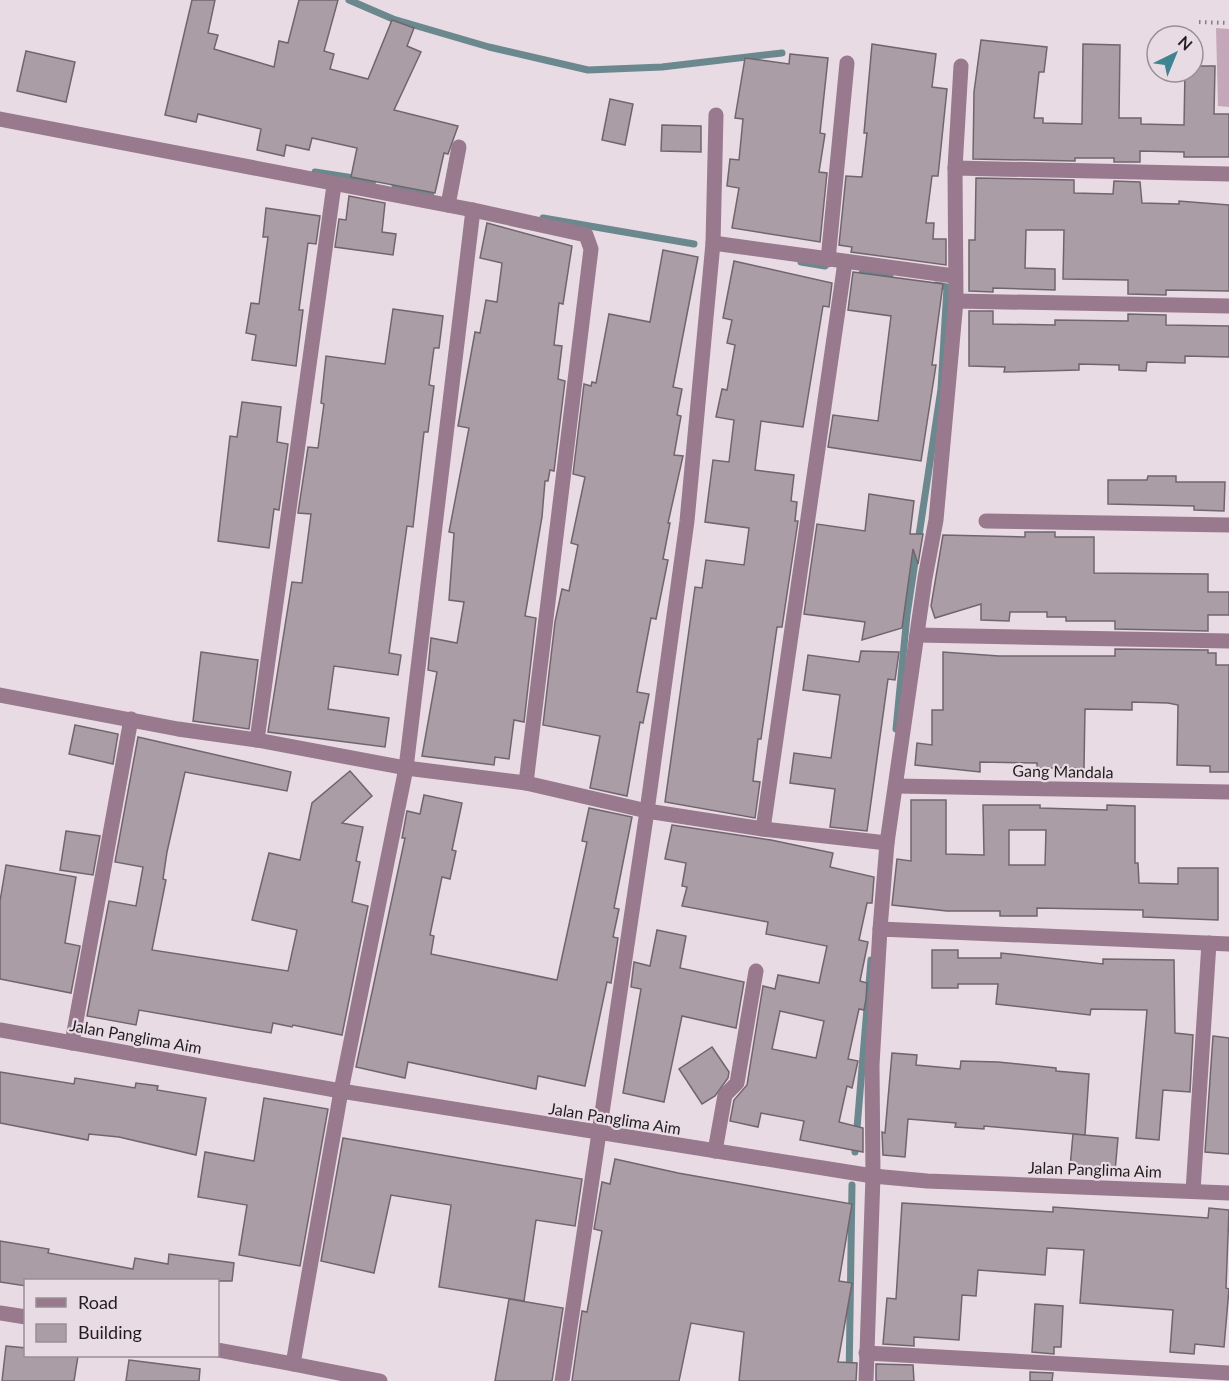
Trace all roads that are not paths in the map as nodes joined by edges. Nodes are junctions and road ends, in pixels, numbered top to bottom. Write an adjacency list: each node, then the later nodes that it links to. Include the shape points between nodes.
1 (847, 63): 12 (street)
2 (961, 66): 6 (street)
3 (716, 116): 11 (street)
4 (0, 119): 8 (street)
5 (459, 147): 9 (street)
6 (955, 168): 7 (street); 14 (street)
7 (1229, 174)
8 (334, 185): 9 (street); 23 (street)
9 (448, 205): 10 (street)
10 (473, 210): 24 (street); 25 (street, via 576,230 586,235 591,249)
11 (713, 243): 12 (street); 28 (street, via 687,521)
12 (828, 260): 13 (street)
13 (845, 262): 14 (street); 29 (street)
14 (954, 276): 15 (street)
15 (956, 301): 16 (street); 19 (street, via 936,520)
16 (1229, 306)
17 (987, 521): 18 (street)
18 (1229, 525)
19 (917, 635): 20 (street); 26 (street)
20 (1229, 641)
21 (0, 695): 22 (street)
22 (131, 719): 23 (street); 36 (street)
23 (257, 740): 24 (street)
24 (406, 768): 25 (street); 37 (street)
25 (526, 783): 28 (street)
26 (896, 786): 27 (street, Gang Mandala); 30 (street)
27 (1229, 792)
28 (647, 811): 29 (street); 38 (street)
29 (763, 829): 30 (street)
30 (887, 843): 31 (street)
31 (880, 929): 32 (street); 40 (street, via 872,1065)
32 (1209, 944): 33 (street); 41 (street)
33 (1229, 944)
34 (756, 971): 39 (street, via 737,1083 725,1095)
35 (0, 1030): 36 (street, Jalan Panglima Aim)
36 (72, 1043): 37 (street, Jalan Panglima Aim)
37 (341, 1091): 38 (street, Jalan Panglima Aim); 47 (street)
38 (597, 1134): 39 (street, Jalan Panglima Aim); 50 (street)
39 (715, 1151): 40 (street, Jalan Panglima Aim)
40 (873, 1176): 41 (street, Jalan Panglima Aim); 46 (street)
41 (1193, 1191): 42 (street, Jalan Panglima Aim)
42 (1229, 1193)
43 (0, 1313): 44 (street)
44 (24, 1317)
45 (219, 1350): 47 (street)
46 (866, 1353): 48 (street); 51 (street)
47 (293, 1364): 49 (street)
48 (1229, 1373)
49 (380, 1381)
50 (562, 1381)
51 (866, 1381)

